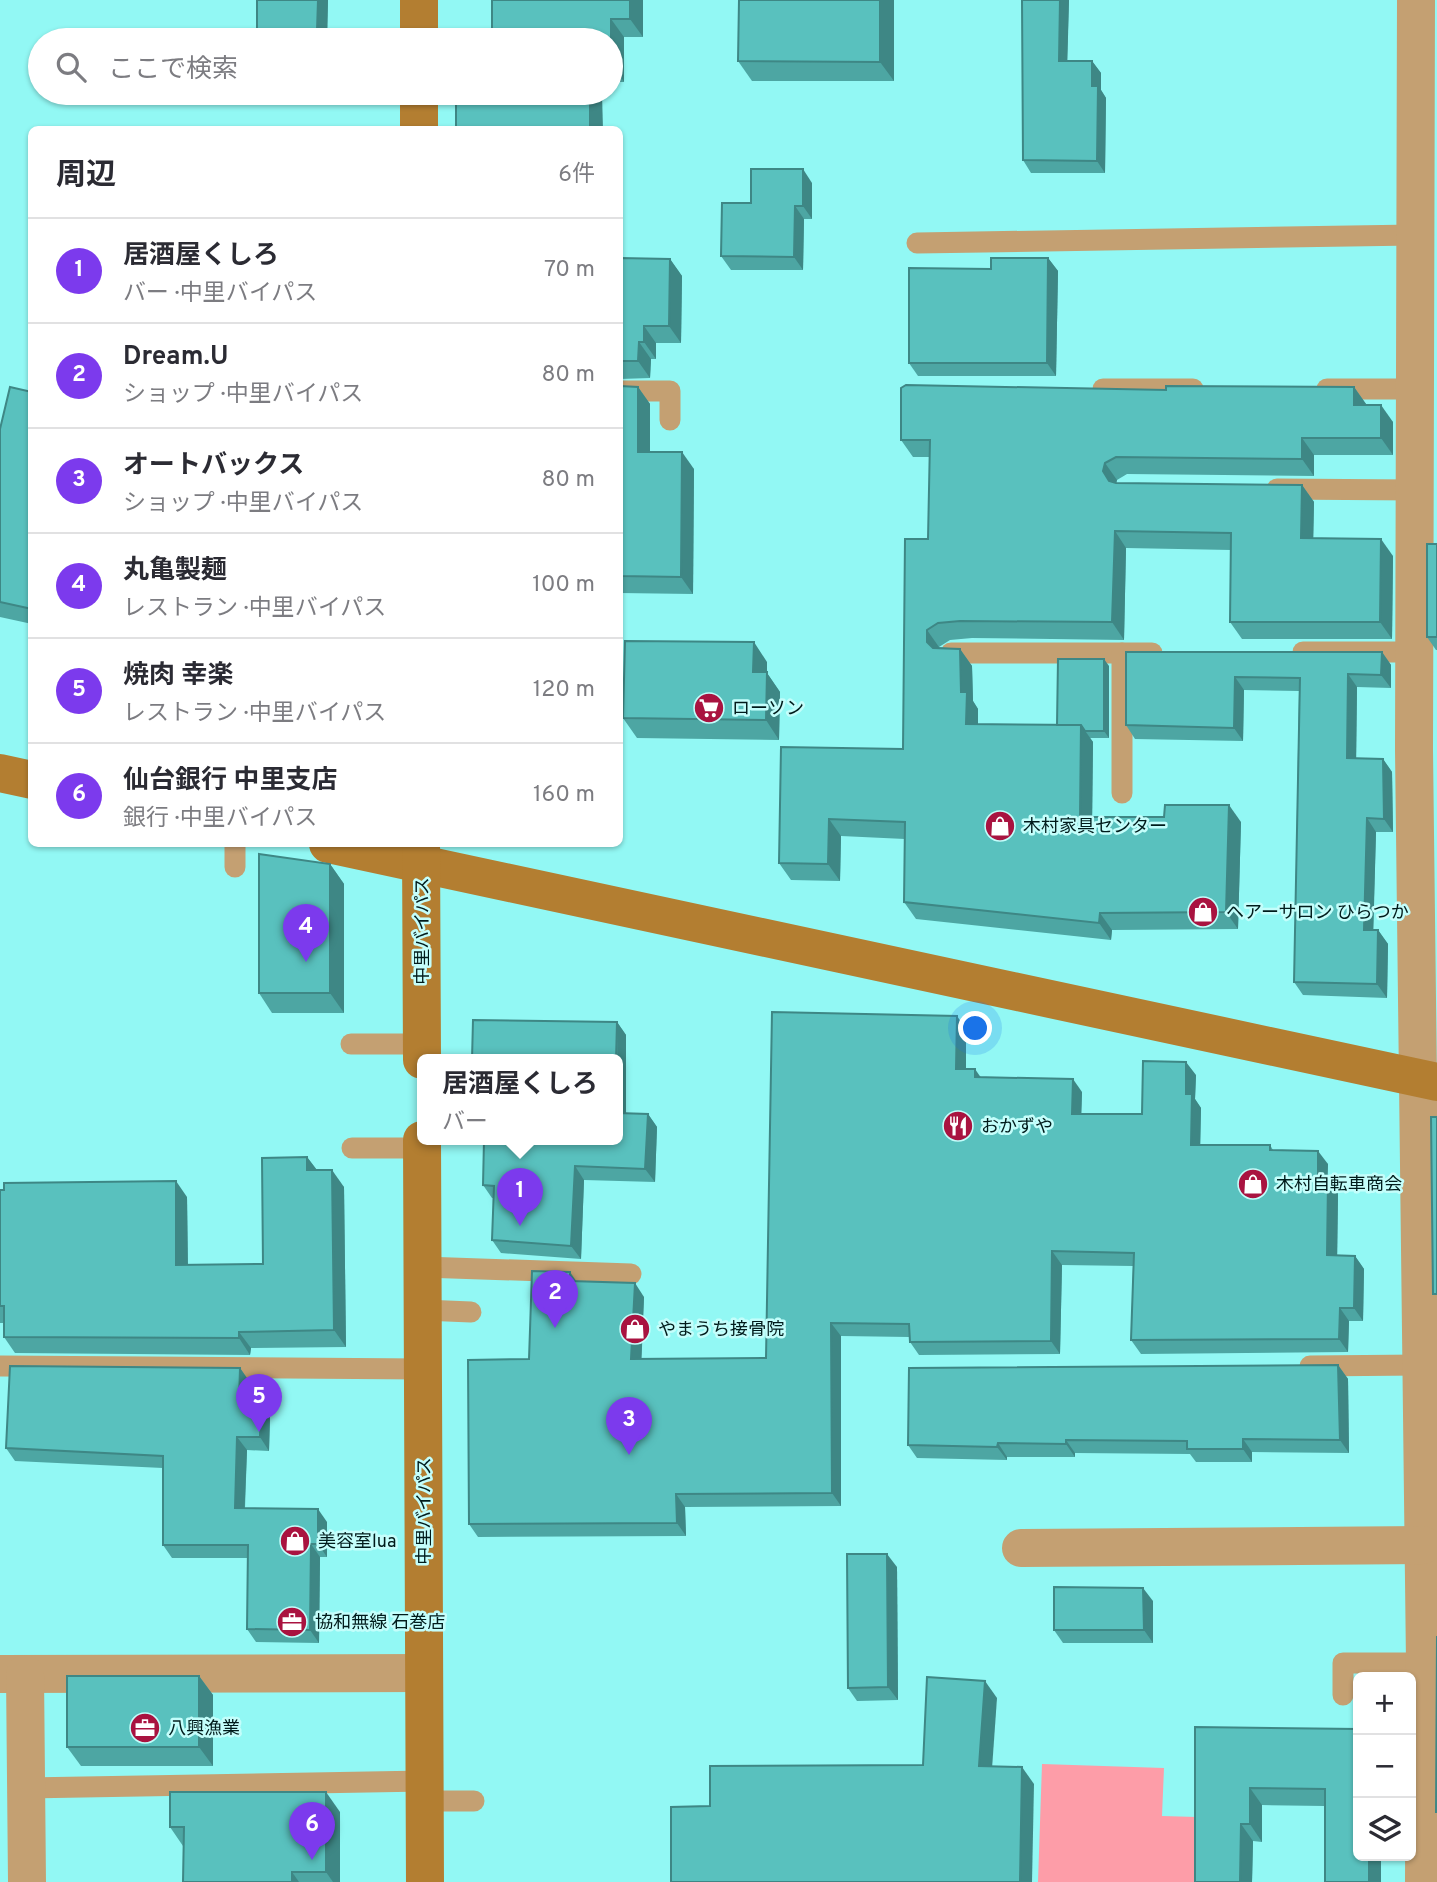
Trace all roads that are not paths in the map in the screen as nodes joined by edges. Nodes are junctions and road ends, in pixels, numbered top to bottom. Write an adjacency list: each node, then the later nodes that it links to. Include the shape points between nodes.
1 (1416, 0): 4 (street)
2 (419, 105): 3 (street)
3 (419, 126)
4 (1426, 177): 5 (street)
5 (1414, 235): 6 (lane); 10 (street)
6 (916, 243)
7 (1084, 389): 8 (lane)
8 (1208, 389)
9 (1304, 389): 10 (lane)
10 (1415, 389): 14 (street)
11 (623, 391): 12 (lane, via 670,391)
12 (670, 420)
13 (1251, 488): 14 (lane)
14 (1415, 490): 15 (street)
15 (1426, 551): 17 (street)
16 (1275, 652): 17 (lane)
17 (1415, 652): 21 (street)
18 (951, 653): 19 (lane)
19 (1122, 653): 20 (lane); 24 (lane)
20 (1178, 653)
21 (1426, 750): 31 (street)
22 (0, 774): 23 (street)
23 (28, 779)
24 (1122, 793)
25 (235, 847): 28 (lane)
26 (359, 847): 27 (street)
27 (421, 853): 30 (street, 中里バイパス); 31 (street)
28 (235, 867)
29 (351, 1044): 30 (lane)
30 (422, 1052)
31 (1427, 1080): 39 (street)
32 (417, 1144): 34 (lane)
33 (422, 1145): 35 (street, 中里バイパス)
34 (352, 1148)
35 (423, 1267): 36 (lane); 37 (street, 中里バイパス)
36 (631, 1274)
37 (423, 1310): 38 (lane); 42 (street, 中里バイパス)
38 (471, 1312)
39 (1420, 1365): 41 (lane); 43 (street)
40 (0, 1366): 42 (lane)
41 (1295, 1366)
42 (423, 1369): 46 (street, 中里バイパス)
43 (1423, 1545): 44 (street); 45 (street)
44 (1021, 1548)
45 (1425, 1663): 48 (lane, via 1343,1663); 54 (street)
46 (424, 1673): 47 (street); 50 (street, 中里バイパス)
47 (13, 1674): 49 (street)
48 (1343, 1695)
49 (26, 1788): 50 (lane); 52 (street)
50 (425, 1791): 51 (lane); 53 (street, 中里バイパス)
51 (474, 1801)
52 (27, 1882)
53 (425, 1882)
54 (1424, 1882)

